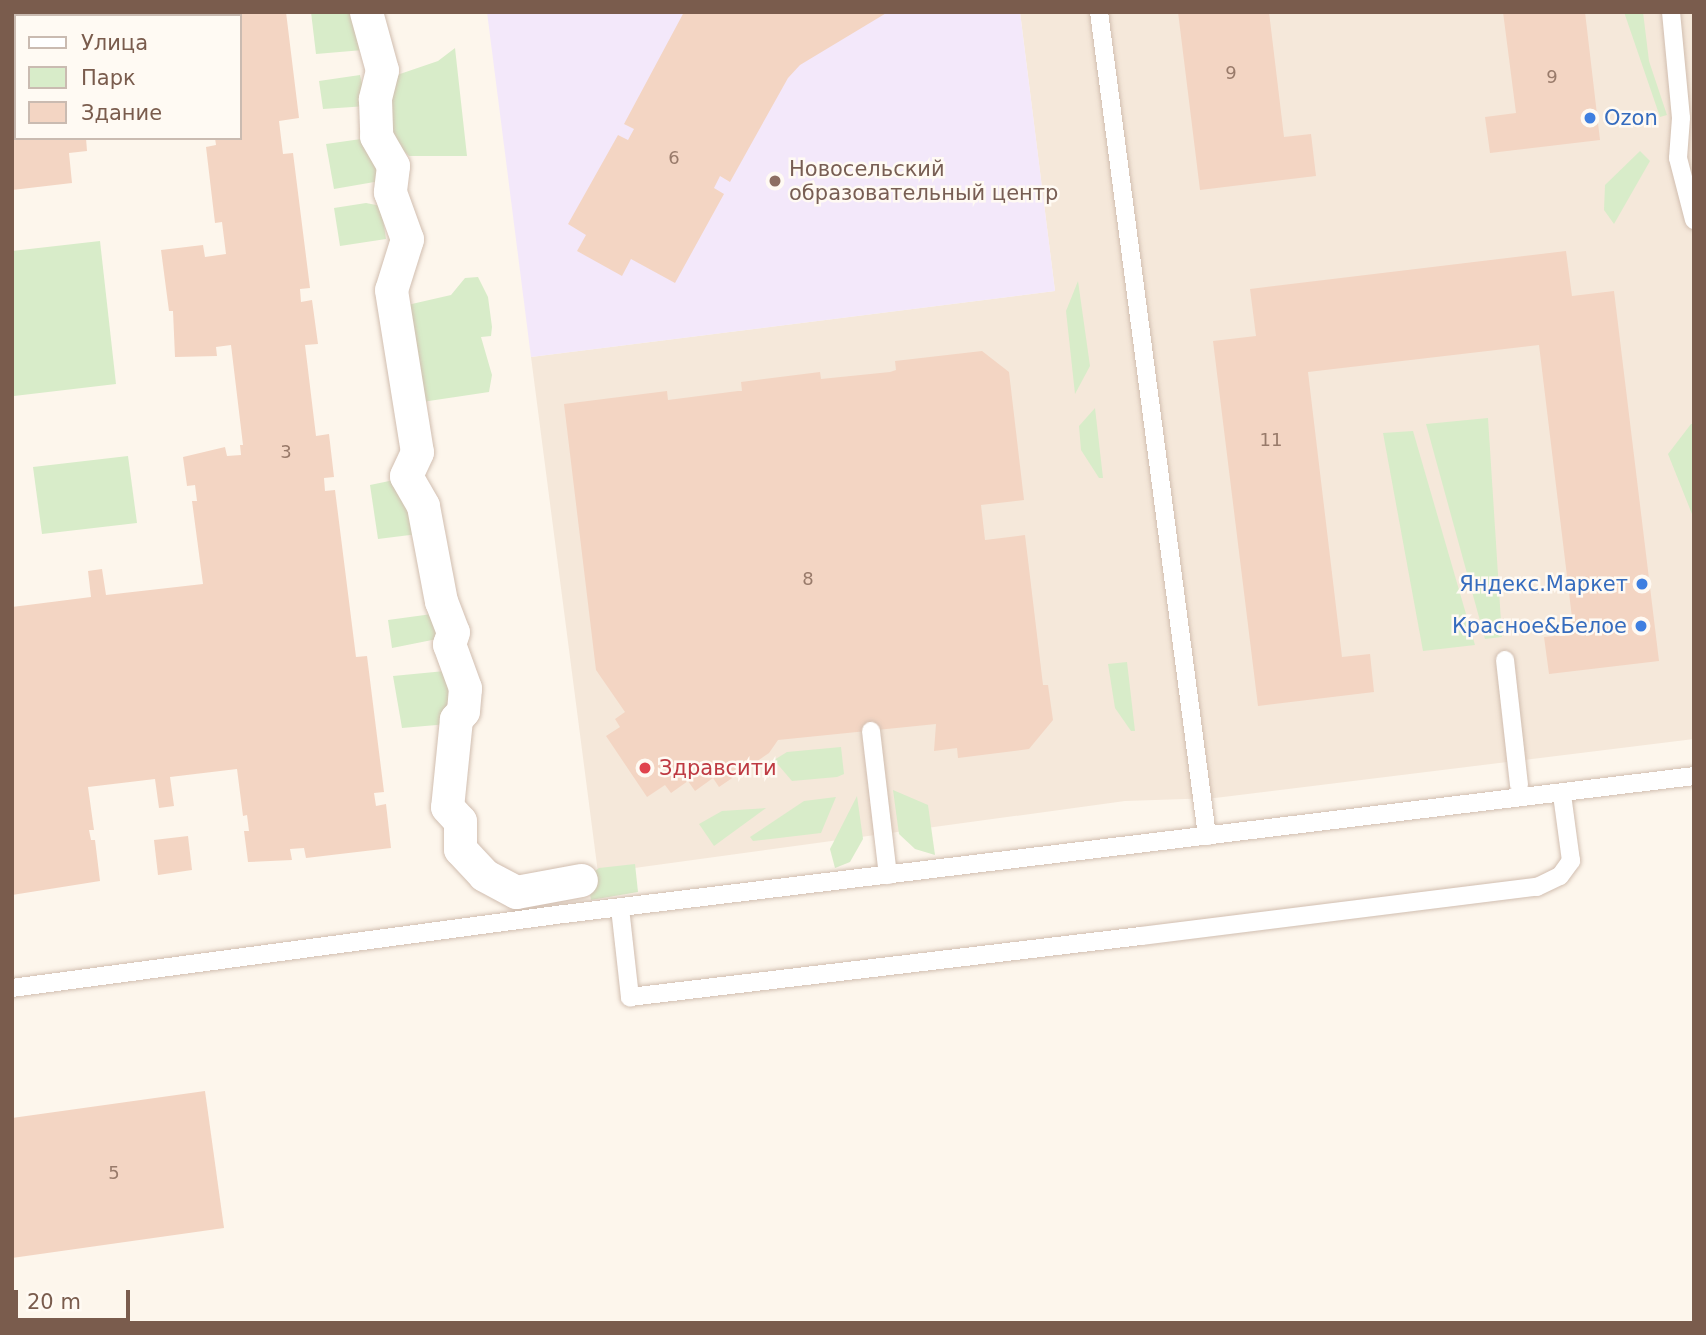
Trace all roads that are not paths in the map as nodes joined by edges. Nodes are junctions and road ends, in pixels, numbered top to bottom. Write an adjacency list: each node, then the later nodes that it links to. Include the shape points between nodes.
1 (366, 12): 12 (street, via 382,70 374,99 376,136 393,166 390,192 407,239 391,290 417,453 406,476 423,506 441,601 453,632 449,644 465,688 463,711 456,719 447,807 460,821 460,849 484,874 516,892)
2 (1099, 12): 10 (lane)
3 (1671, 12): 4 (lane, via 1681,118 1678,158)
4 (1694, 220)
5 (1504, 660): 8 (lane)
6 (871, 731): 11 (lane)
7 (1694, 776): 9 (lane)
8 (1519, 785)
9 (1562, 794): 10 (lane); 13 (lane, via 1572,861 1560,876 1537,887 1141,936 630,997)
10 (1207, 836): 11 (lane)
11 (888, 875): 13 (lane)
12 (581, 880)
13 (620, 908): 14 (lane)
14 (12, 988)

